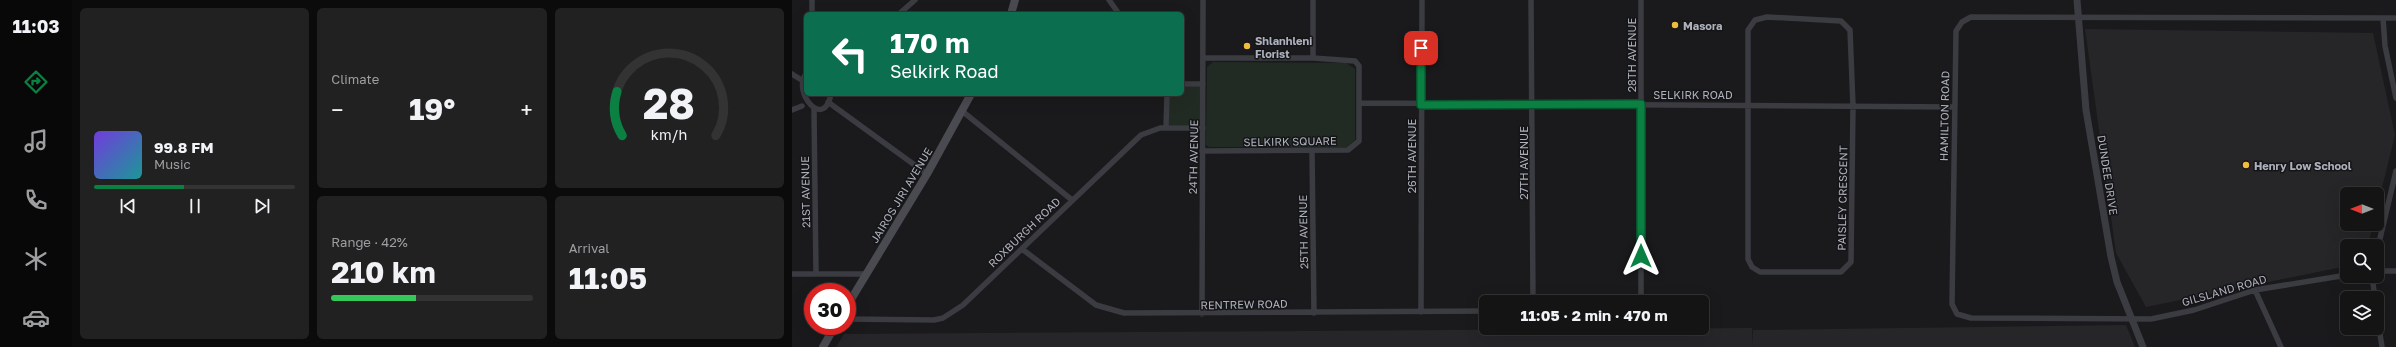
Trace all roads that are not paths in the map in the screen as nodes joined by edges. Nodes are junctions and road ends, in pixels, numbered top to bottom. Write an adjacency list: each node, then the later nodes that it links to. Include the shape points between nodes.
1 (812, 0): 11 (street)
2 (915, 0): 12 (street)
3 (1015, 0): 13 (main road)
4 (1109, 0): 14 (street)
5 (1203, 0): 18 (street, 24TH AVENUE)
6 (1313, 0): 19 (street)
7 (1422, 0): 34 (street, 26TH AVENUE)
8 (1531, 0): 35 (street, 27TH AVENUE)
9 (1641, 0): 32 (street, 28TH AVENUE)
10 (2077, 0): 15 (street, DUNDEE DRIVE)
11 (812, 12)
12 (901, 12)
13 (1012, 12)
14 (1118, 12)
15 (2078, 17): 16 (street); 37 (street, HAMILTON ROAD, via 1966,18 1956,31); 66 (street, DUNDEE DRIVE, via 2086,110 2106,231 2114,270)
16 (2383, 18): 17 (street); 29 (street, via 2385,46)
17 (2396, 18)
18 (1203, 58): 19 (street, SELKIRK SQUARE); 24 (street, 24TH AVENUE)
19 (1313, 58): 31 (street, SELKIRK SQUARE, via 1356,63)
20 (792, 74): 22 (street)
21 (804, 75): 22 (street)
22 (800, 78): 25 (street)
23 (1184, 84): 24 (street)
24 (1203, 84): 42 (street, 24TH AVENUE)
25 (795, 88)
26 (830, 96): 30 (street)
27 (970, 96): 40 (main road, JAIROS JIRI AVENUE)
28 (1167, 96): 41 (street)
29 (2396, 98)
30 (828, 102): 39 (street); 46 (street)
31 (1359, 103): 34 (street, SELKIRK ROAD); 44 (street, SELKIRK SQUARE, via 1359,140 1354,146 1348,150)
32 (1641, 104): 33 (street, SELKIRK ROAD); 35 (street, SELKIRK ROAD); 59 (street, 28TH AVENUE)
33 (1748, 104): 36 (street, SELKIRK ROAD); 36 (street, PAISLEY CRESCENT, via 1748,30 1755,20 1767,17 1844,22 1851,35); 36 (street, PAISLEY CRESCENT, via 1748,259 1752,267 1760,272 1841,272 1851,262)
34 (1421, 105): 35 (street, SELKIRK ROAD); 61 (street, 26TH AVENUE)
35 (1532, 105): 58 (street, 27TH AVENUE)
36 (1852, 106): 37 (street, SELKIRK ROAD)
37 (1954, 107): 64 (street, HAMILTON ROAD, via 1952,304 1958,314)
38 (792, 110): 39 (street, via 800,104)
39 (814, 110): 53 (street, 21ST AVENUE)
40 (962, 111): 46 (main road, JAIROS JIRI AVENUE); 47 (street)
41 (1166, 128): 42 (street, ROXBURGH ROAD); 47 (street, ROXBURGH ROAD, via 1141,135)
42 (1203, 128): 43 (street, 24TH AVENUE)
43 (1202, 151): 44 (street, SELKIRK SQUARE); 63 (street, 24TH AVENUE)
44 (1312, 151): 62 (street, 25TH AVENUE)
45 (2396, 171): 48 (street)
46 (927, 174): 54 (main road, JAIROS JIRI AVENUE)
47 (1072, 200): 49 (street, ROXBURGH ROAD)
48 (2380, 239)
49 (1022, 249): 63 (street, RENTREW ROAD, via 1096,305 1105,309 1124,313); 65 (street, ROXBURGH ROAD, via 963,305 943,318)
50 (2396, 270): 51 (street)
51 (2384, 271)
52 (792, 274): 53 (street)
53 (816, 274): 54 (street)
54 (866, 274): 57 (main road, JAIROS JIRI AVENUE)
55 (2340, 277): 56 (street, GILSLAND ROAD)
56 (2255, 290): 66 (street, GILSLAND ROAD, via 2194,310 2151,319); 71 (street)
57 (856, 291)
58 (1533, 295)
59 (1641, 295)
60 (1479, 311): 61 (street, RENTREW ROAD)
61 (1421, 312): 62 (street, RENTREW ROAD)
62 (1314, 313): 63 (street, RENTREW ROAD)
63 (1202, 314)
64 (1971, 318): 66 (street, GILSLAND ROAD)
65 (856, 319)
66 (2131, 319): 70 (street, DUNDEE DRIVE)
67 (830, 335): 69 (main road)
68 (2380, 335): 72 (street)
69 (823, 347)
70 (2143, 347)
71 (2281, 347)
72 (2382, 347)

